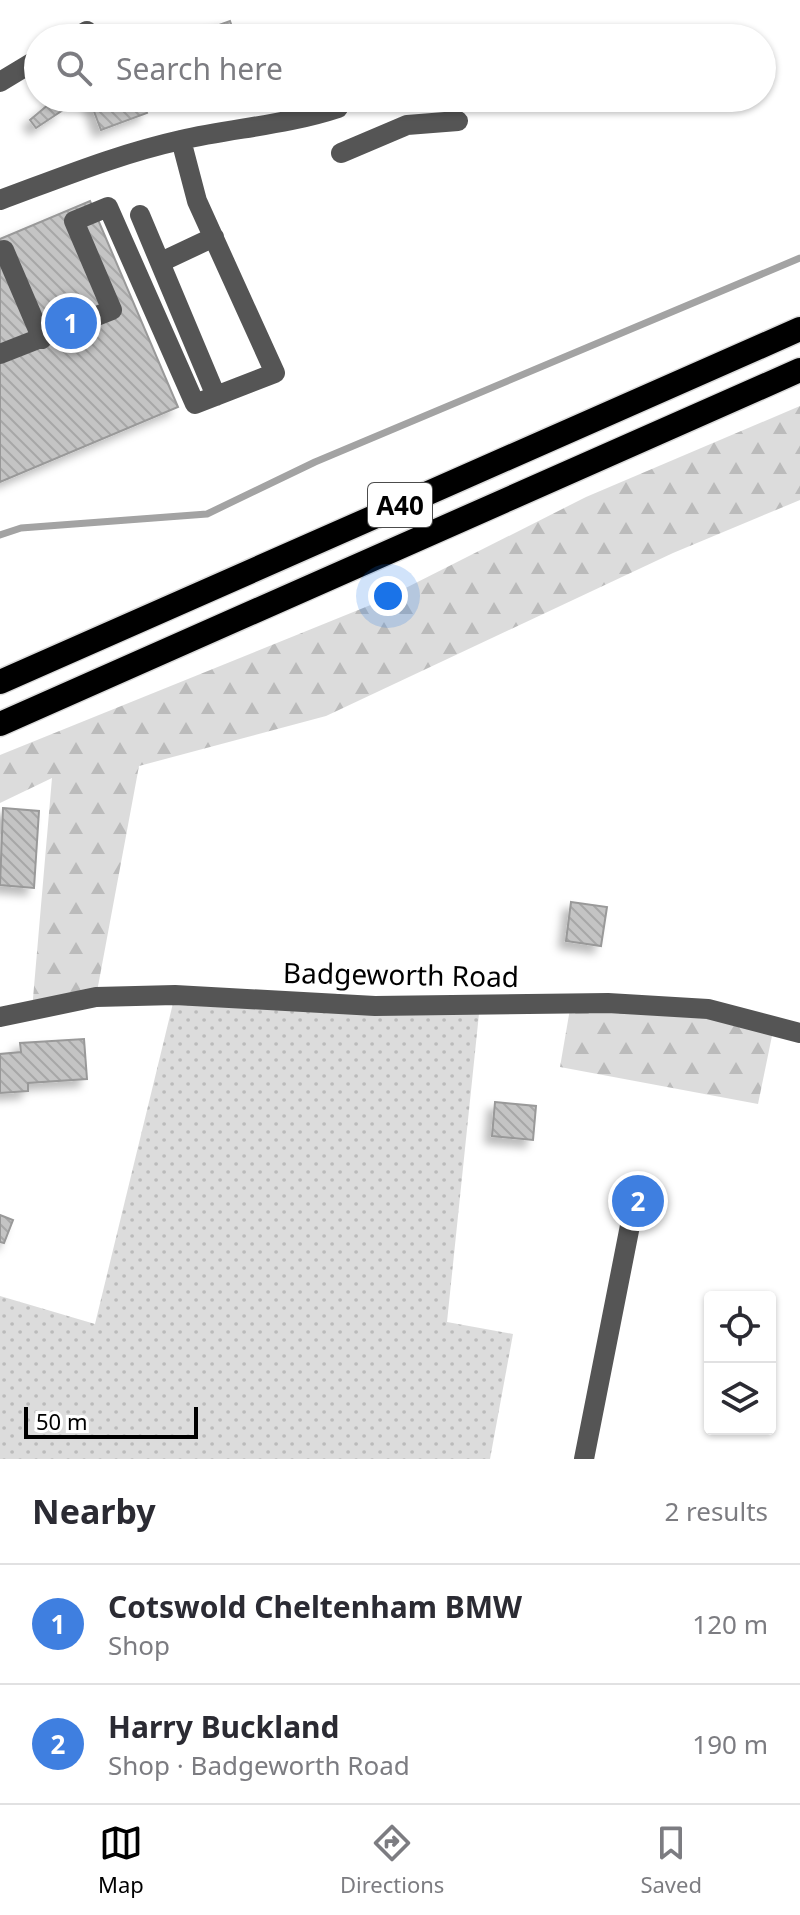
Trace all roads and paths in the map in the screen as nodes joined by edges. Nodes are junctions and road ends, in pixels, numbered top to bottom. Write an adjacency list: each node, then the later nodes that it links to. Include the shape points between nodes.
1 (24, 67): 2 (street)
2 (0, 82)
3 (326, 112): 5 (street)
4 (458, 121): 6 (street, via 407,125)
5 (181, 140): 7 (street, via 96,163); 9 (street, via 197,201)
6 (341, 153)
7 (0, 200)
8 (140, 215): 11 (street)
9 (214, 237): 11 (street); 16 (street, via 275,373)
10 (4, 250): 13 (street)
11 (161, 262): 16 (street)
12 (800, 329): 17 (highway, A40)
13 (42, 339): 14 (street); 16 (street, via 112,310 74,221 108,207 195,404)
14 (0, 354)
15 (800, 370): 18 (highway, A40)
16 (216, 396)
17 (0, 682)
18 (0, 724)
19 (0, 1017): 20 (street, Badgeworth Road, via 96,997 175,995 375,1006 623,1004 708,1009)
20 (800, 1033)
21 (638, 1185): 22 (street)
22 (584, 1459)

